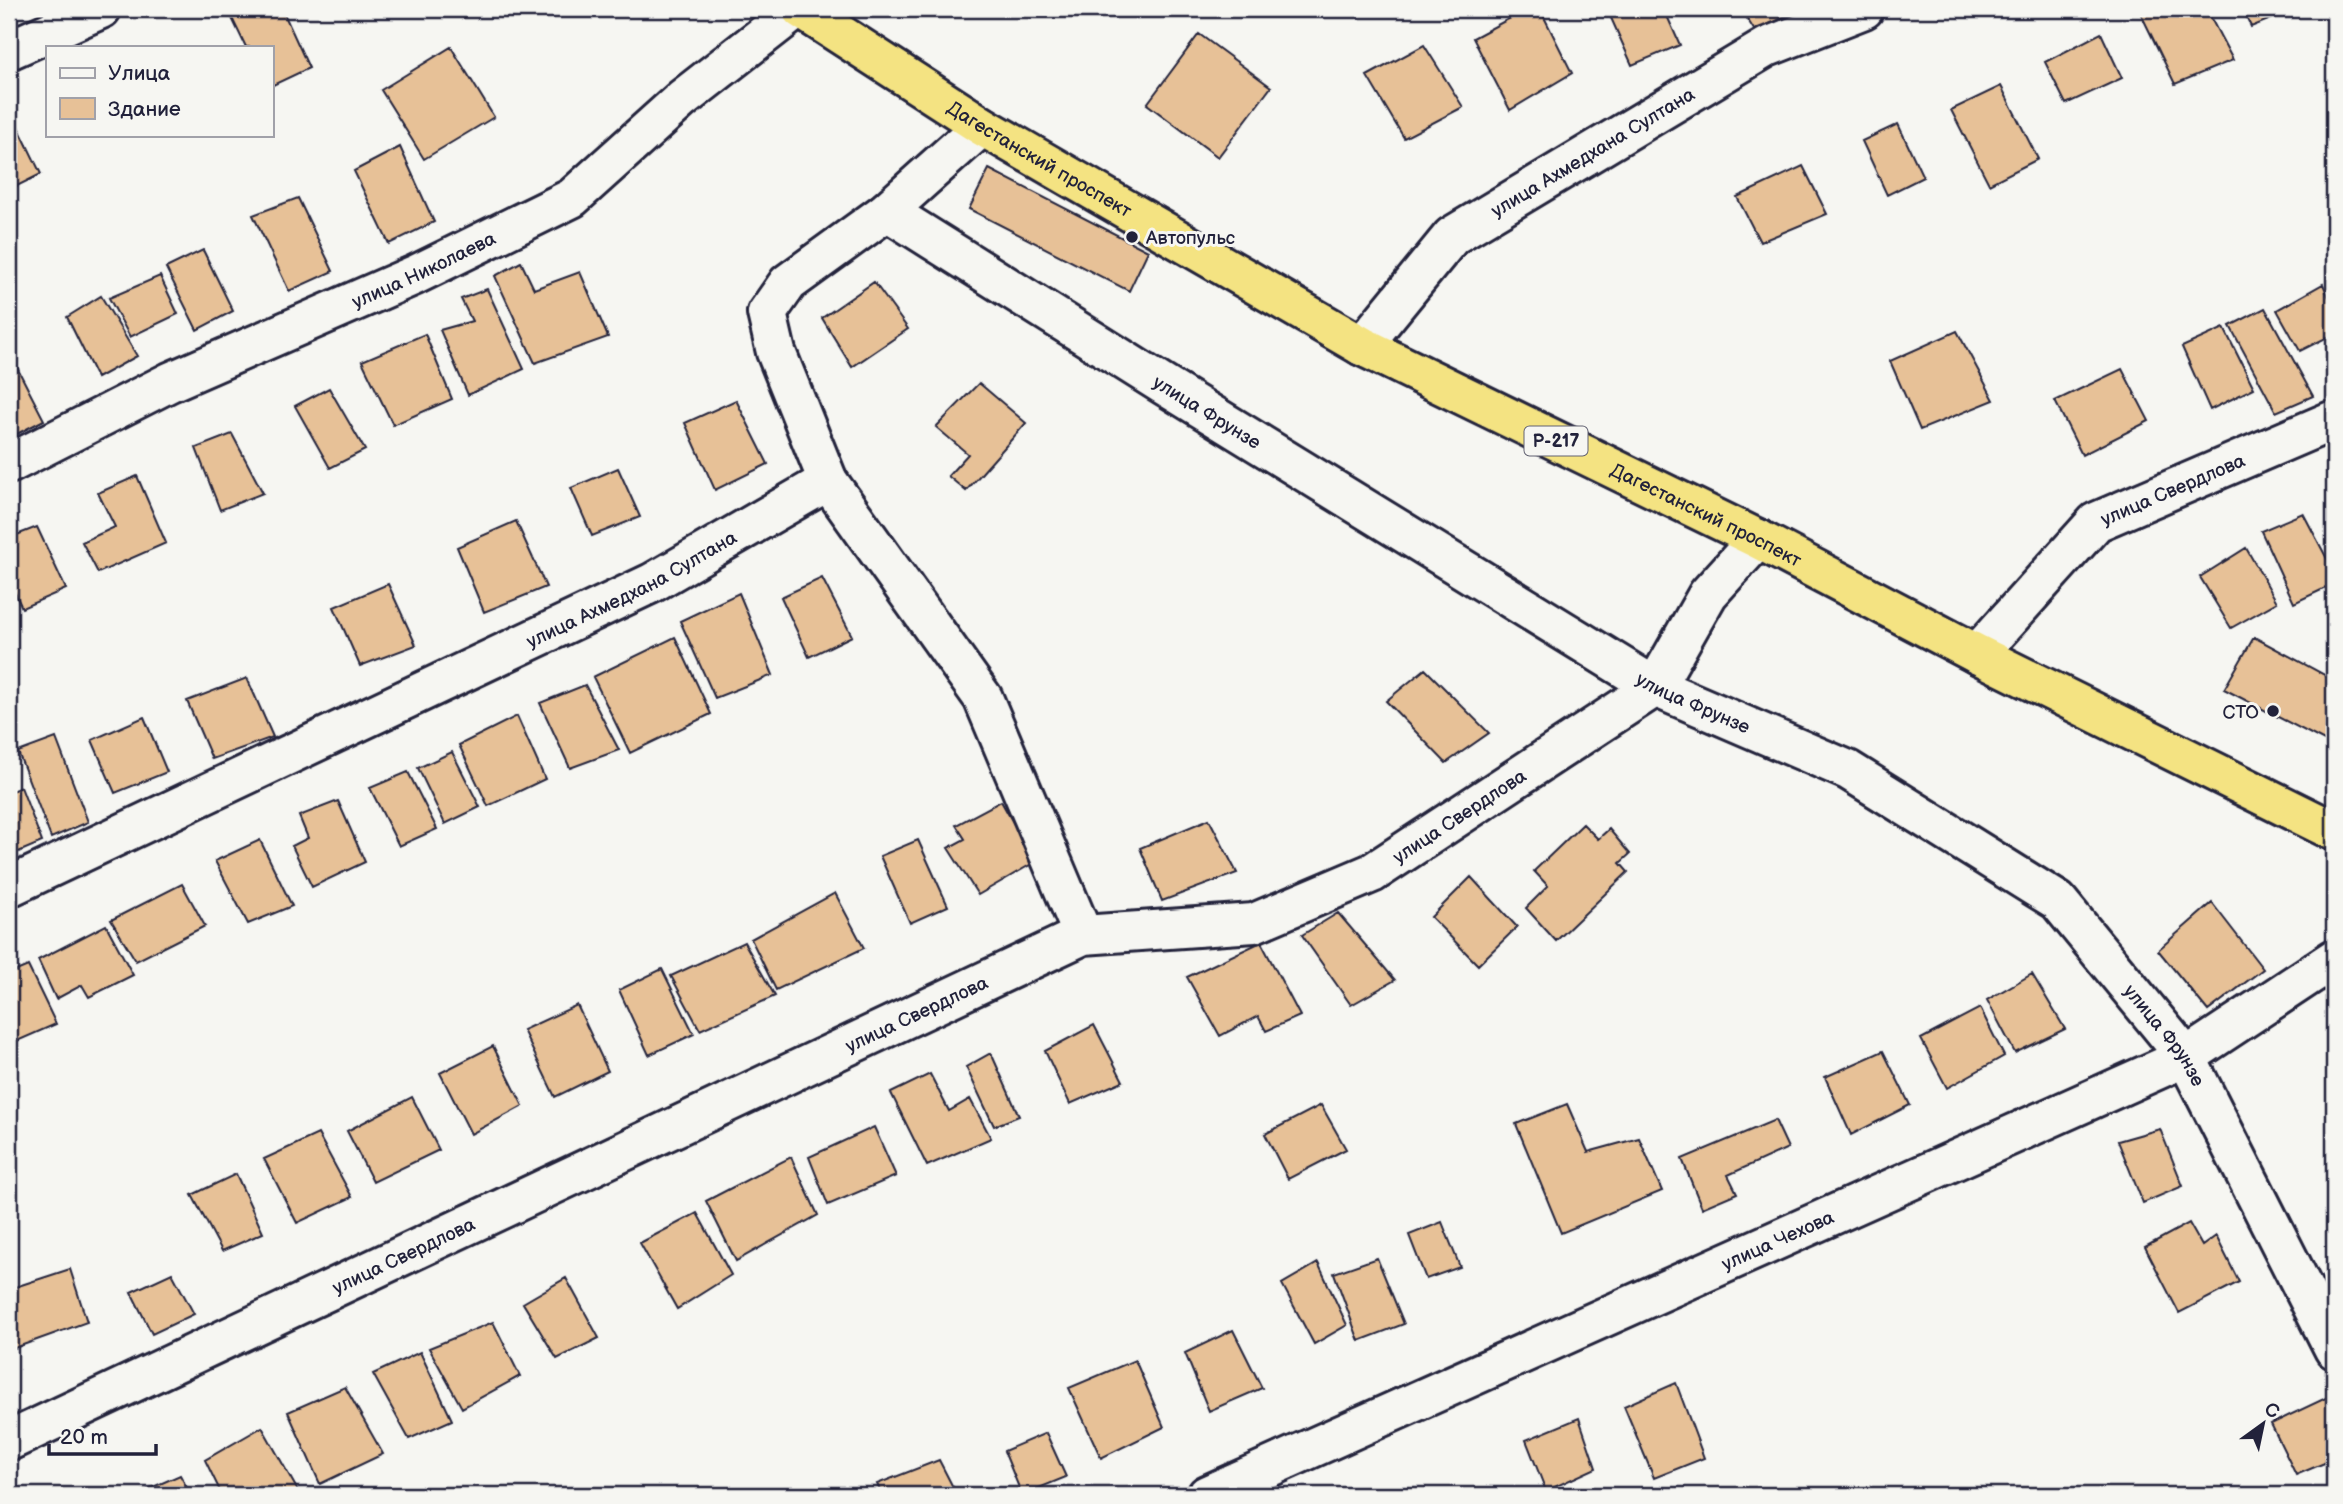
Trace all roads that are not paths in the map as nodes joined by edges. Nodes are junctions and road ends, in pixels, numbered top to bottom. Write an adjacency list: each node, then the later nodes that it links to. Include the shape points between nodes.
1 (101, 9): 4 (street)
2 (799, 9): 5 (highway, Дагестанский проспект / Р-217); 9 (street, улица Николаева, via 682,99 572,198 415,275 170,382)
3 (1864, 9): 7 (street, улица Ахмедхана Султана, via 1767,47 1452,236)
4 (9, 50)
5 (982, 126): 6 (street); 7 (highway, Дагестанский проспект / Р-217)
6 (887, 211): 10 (street, via 788,283 767,313 776,352); 13 (street, улица Фрунзе)
7 (1362, 346): 11 (highway, Дагестанский проспект / Р-217)
8 (2334, 420): 12 (street, улица Свердлова, via 2096,522)
9 (9, 464)
10 (828, 481): 15 (street, улица Ахмедхана Султана, via 652,583); 16 (street, via 983,698)
11 (1758, 539): 12 (highway, Дагестанский проспект / Р-217); 13 (street, улица Свердлова, via 1708,594)
12 (1977, 654): 14 (highway, Дагестанский проспект / Р-217)
13 (1655, 687): 16 (street, улица Свердлова, via 1372,873 1254,923); 18 (street, улица Фрунзе, via 1848,770 2058,901)
14 (2334, 831)
15 (9, 887)
16 (1083, 935): 20 (street, улица Свердлова)
17 (2334, 959): 18 (street, улица Чехова)
18 (2186, 1057): 19 (street, улица Фрунзе); 21 (street, улица Чехова)
19 (2334, 1349)
20 (9, 1441)
21 (1207, 1495)

